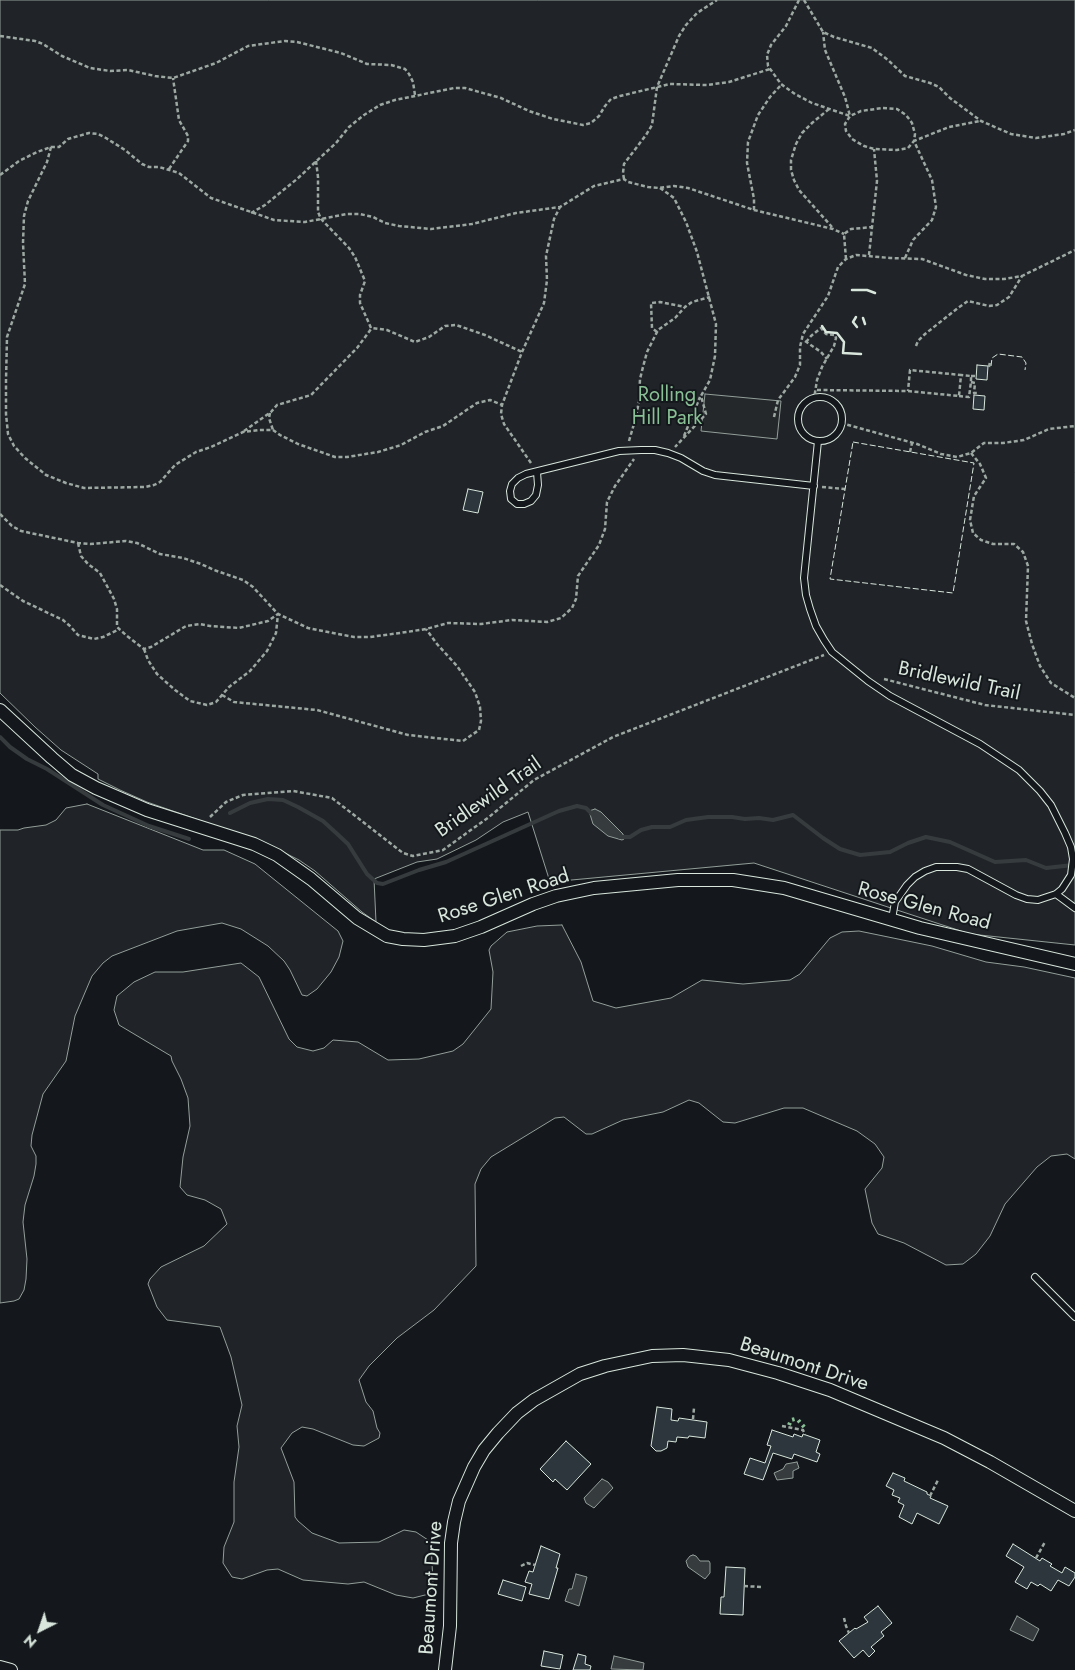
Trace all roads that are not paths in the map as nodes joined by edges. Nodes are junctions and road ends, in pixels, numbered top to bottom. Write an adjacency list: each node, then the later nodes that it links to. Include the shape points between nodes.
1 (818, 441): 1 (lane, via 831,438 839,429 842,416 835,404 822,398 807,402 798,421 805,435); 3 (lane)
2 (537, 472): 2 (lane, via 536,495 531,501 517,504 511,499 512,484 526,474); 3 (lane, via 624,451 655,450 715,475)
3 (814, 486): 5 (lane, via 805,586 816,626 832,652 868,681 980,744 1019,770 1040,791 1065,833 1073,859 1071,875)
4 (0, 710): 7 (street, Rose Glen Road, via 72,775 147,810 254,844 277,855 312,879 357,918 387,936 424,940 455,936 556,896 594,888 678,880 757,883)
5 (1056, 894): 6 (lane); 7 (lane, via 1038,900 1027,899 968,869 936,867 915,877 907,885 895,902)
6 (1075, 908)
7 (892, 919): 8 (street, Rose Glen Road)
8 (1075, 964)
9 (1035, 1277): 10 (lane)
10 (1075, 1317)
11 (1075, 1511): 14 (street, Beaumont Drive, via 944,1438 830,1390 778,1373 729,1360 683,1355 652,1356 605,1366 556,1386 523,1408 498,1433 474,1467 454,1522)
12 (0, 1667): 13 (street)
13 (11, 1670)
14 (445, 1670)

